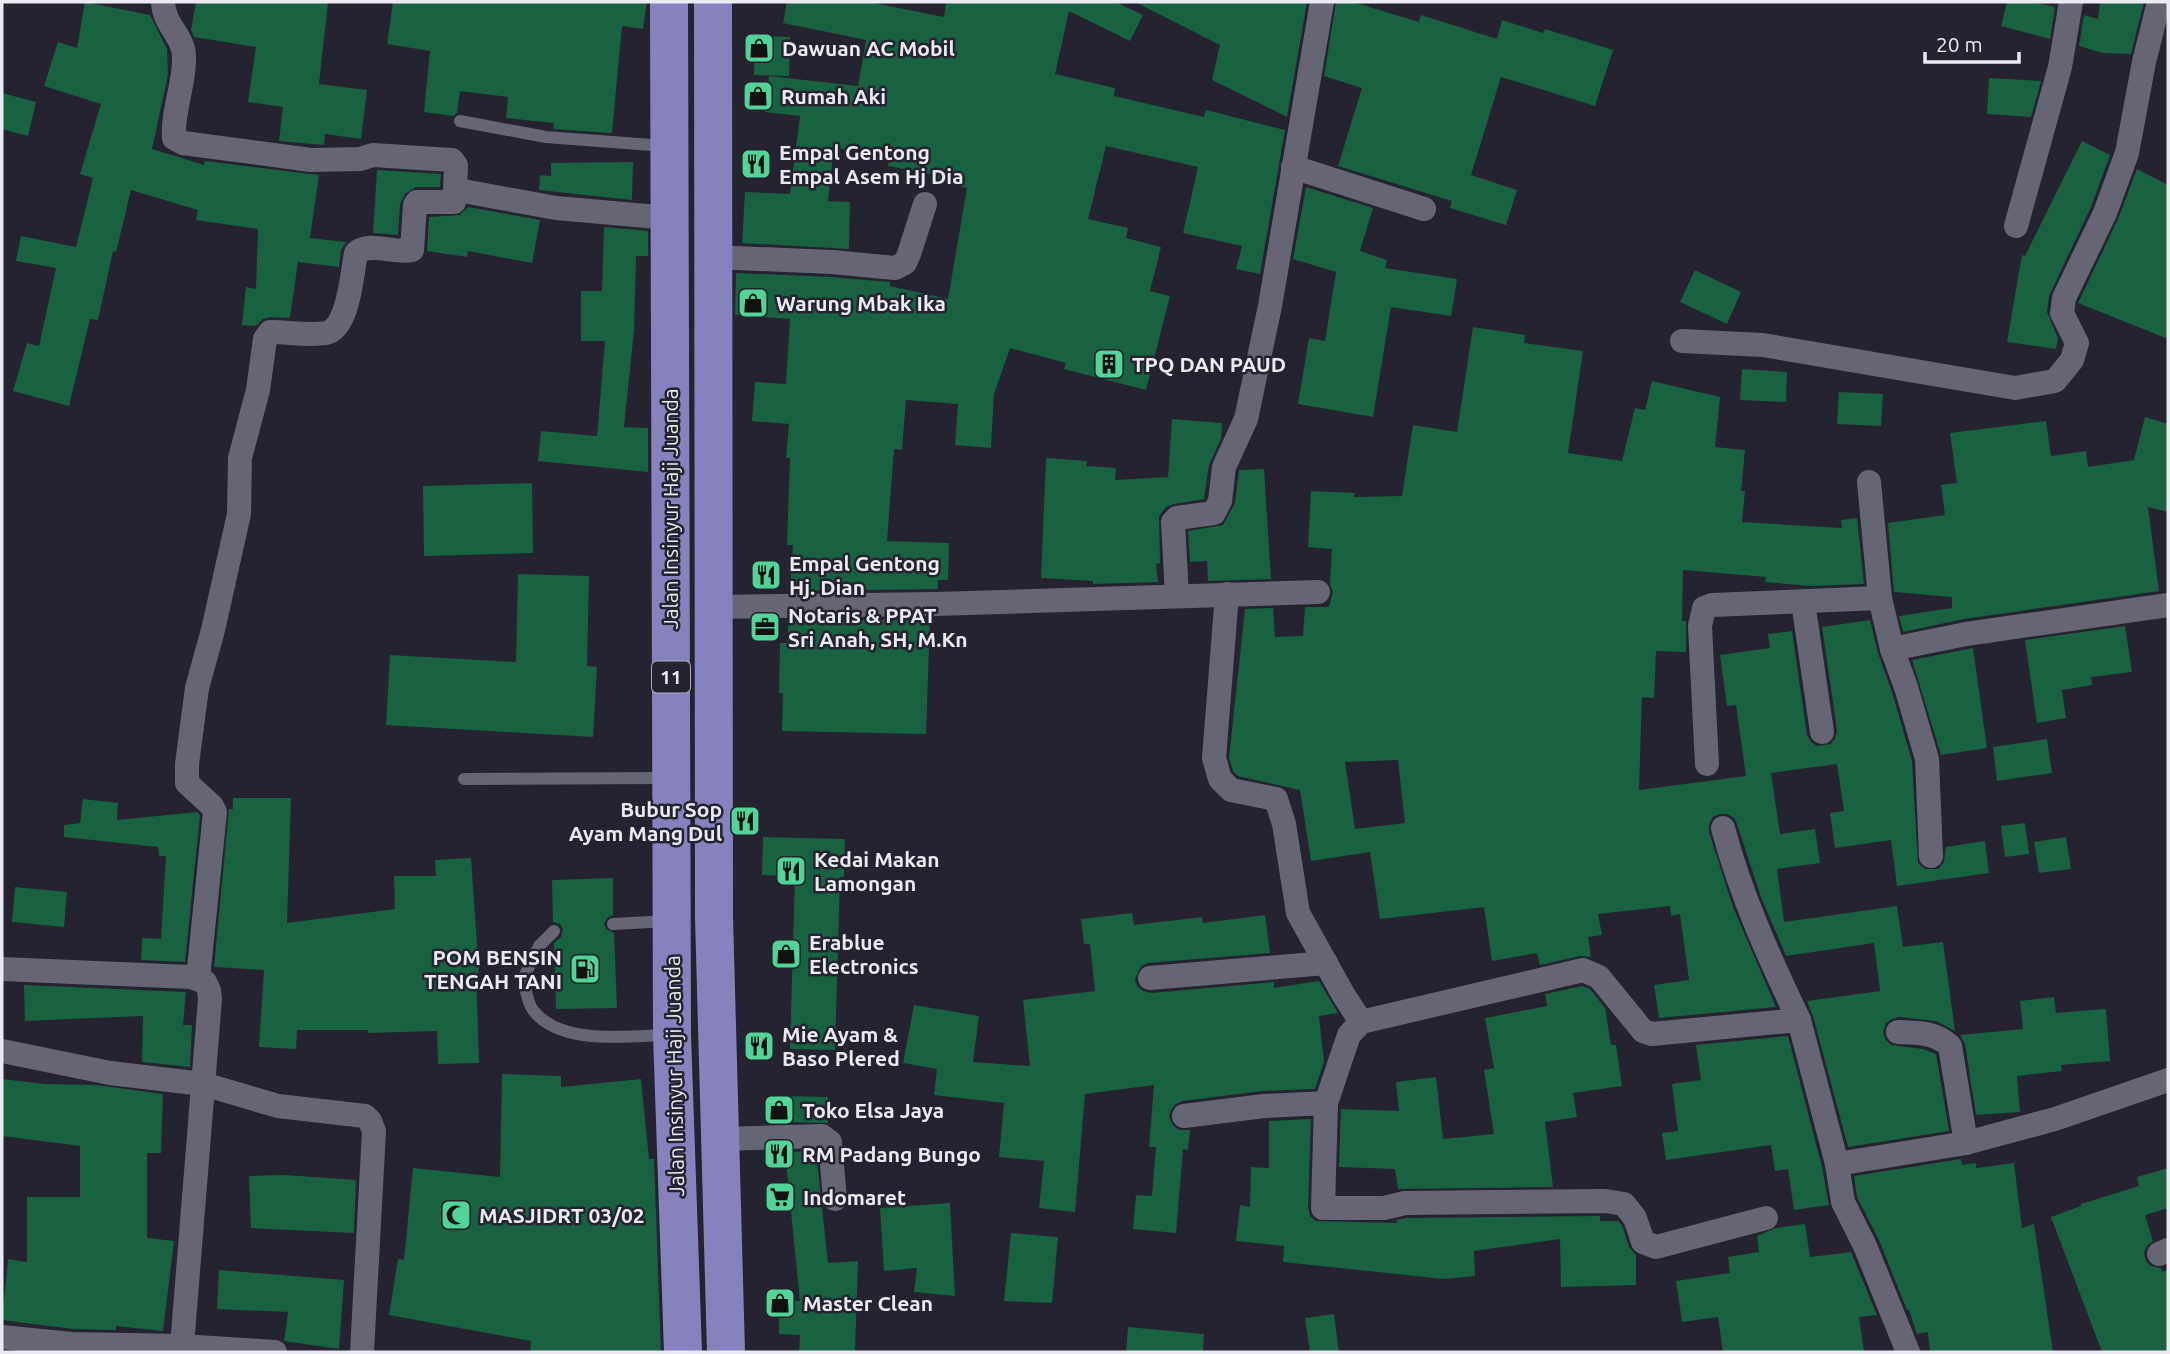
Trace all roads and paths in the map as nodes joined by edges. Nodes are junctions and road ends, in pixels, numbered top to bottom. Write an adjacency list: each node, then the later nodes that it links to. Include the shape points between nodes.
1 (163, 2): 10 (street, via 165,19 180,40 184,56 174,138 183,143 311,160 373,155 452,160)
2 (669, 2): 8 (highway, Jalan Insinyur Haji Juanda / 11)
3 (713, 2): 15 (highway, Jalan Insinyur Haji Juanda / 11)
4 (1322, 2): 9 (street)
5 (2071, 2): 14 (street, via 2060,67)
6 (2159, 2): 16 (street, via 2127,153 2105,213 2064,298 2062,313 2077,343 2072,360 2055,381 2015,388 1763,345)
7 (460, 121): 8 (lane, via 546,136)
8 (668, 147): 13 (highway, Jalan Insinyur Haji Juanda / 11)
9 (1293, 167): 12 (street); 20 (street, via 1249,406 1224,467 1220,501 1214,513 1174,522)
10 (455, 189): 13 (street, via 556,208); 38 (street, via 453,202 417,202 412,250 359,249 344,316 337,328 323,333 267,334 240,458 239,514 197,688 187,772 191,788 215,812)
11 (925, 204): 15 (street, via 905,263 895,268)
12 (1424, 209)
13 (669, 218): 28 (highway, Jalan Insinyur Haji Juanda / 11)
14 (2016, 226)
15 (712, 257): 24 (highway, Jalan Insinyur Haji Juanda / 11)
16 (1682, 341)
17 (1869, 482): 21 (street)
18 (1318, 592): 19 (street)
19 (1227, 594): 20 (street); 36 (street, via 1214,758 1220,779 1231,790 1276,799 1298,913)
20 (1177, 596): 24 (street)
21 (1880, 598): 22 (street); 25 (street)
22 (1803, 602): 26 (street); 27 (street, via 1704,608 1700,626)
23 (2162, 606): 25 (street)
24 (713, 607): 32 (highway, Jalan Insinyur Haji Juanda / 11)
25 (1892, 649): 31 (street, via 1927,759)
26 (1822, 732)
27 (1707, 764)
28 (671, 778): 29 (lane); 33 (highway, Jalan Insinyur Haji Juanda / 11)
29 (464, 779)
30 (1723, 828): 40 (street, via 1760,939)
31 (1931, 856)
32 (714, 917): 33 (highway); 42 (highway, Jalan Insinyur Haji Juanda / 11)
33 (671, 921): 34 (lane); 44 (highway, Jalan Insinyur Haji Juanda / 11)
34 (613, 924)
35 (554, 931): 44 (lane, via 539,946 523,979 532,1009 539,1016 554,1029 586,1035)
36 (1326, 963): 39 (street); 41 (street)
37 (2, 969): 38 (street)
38 (198, 978): 47 (street, via 205,982 210,999)
39 (1150, 978)
40 (1799, 1020): 41 (street, via 1652,1034 1643,1031 1599,976 1583,970); 52 (street)
41 (1362, 1022): 48 (street, via 1349,1035)
42 (716, 1032): 44 (highway); 50 (highway, Jalan Insinyur Haji Juanda / 11)
43 (1898, 1032): 51 (street, via 1941,1037 1950,1046)
44 (672, 1035): 60 (highway, Jalan Insinyur Haji Juanda / 11)
45 (2, 1051): 47 (street, via 110,1073)
46 (2165, 1081): 51 (street, via 2055,1119)
47 (209, 1086): 56 (street); 59 (street, via 278,1106 365,1116 370,1121 374,1130)
48 (1326, 1103): 49 (street); 54 (street, via 1323,1208 1384,1208 1405,1203 1624,1204 1635,1218 1643,1242 1656,1247)
49 (1184, 1116)
50 (720, 1139): 53 (street, via 822,1136 830,1142); 61 (highway, Jalan Insinyur Haji Juanda / 11)
51 (1966, 1143): 52 (street)
52 (1837, 1164): 62 (street, via 1843,1202)
53 (835, 1199)
54 (1766, 1218)
55 (2, 1337): 56 (street)
56 (182, 1346): 57 (street)
57 (207, 1350): 58 (street)
58 (275, 1352)
59 (362, 1352)
60 (683, 1352)
61 (726, 1352)
62 (1908, 1352)

